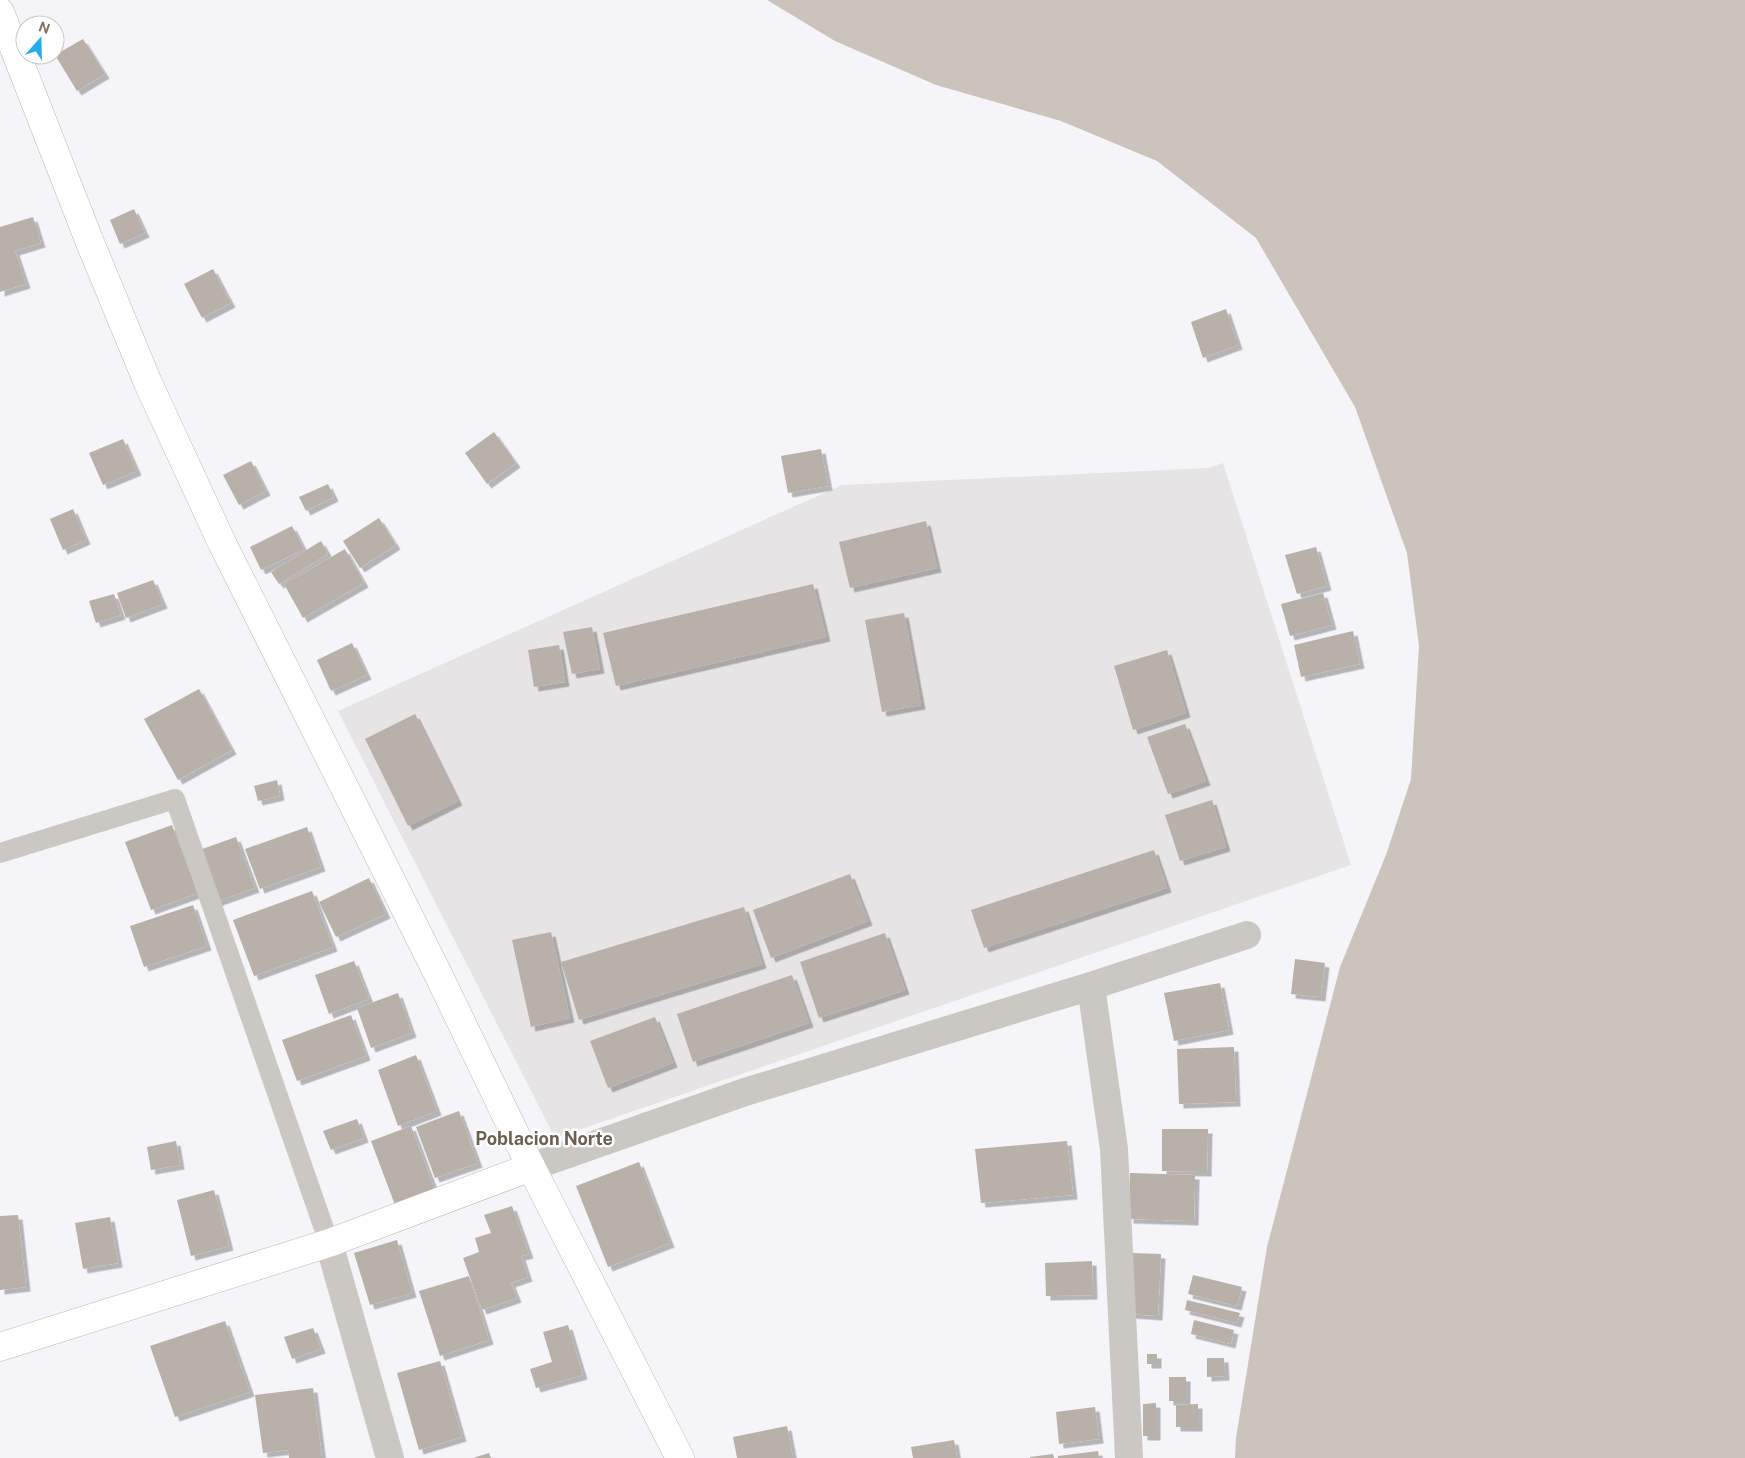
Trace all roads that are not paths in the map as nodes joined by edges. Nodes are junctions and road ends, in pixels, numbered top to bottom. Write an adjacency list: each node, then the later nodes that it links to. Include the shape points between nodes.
1 (0, 12): 5 (main road, via 152,392 222,543)
2 (0, 853): 6 (lane, via 174,799)
3 (1247, 935): 4 (street)
4 (1091, 986): 5 (street, via 745,1092); 10 (street, via 1114,1149)
5 (531, 1167): 6 (main road); 9 (main road)
6 (329, 1243): 7 (main road); 8 (street)
7 (0, 1347)
8 (390, 1458)
9 (680, 1458)
10 (1129, 1458)

